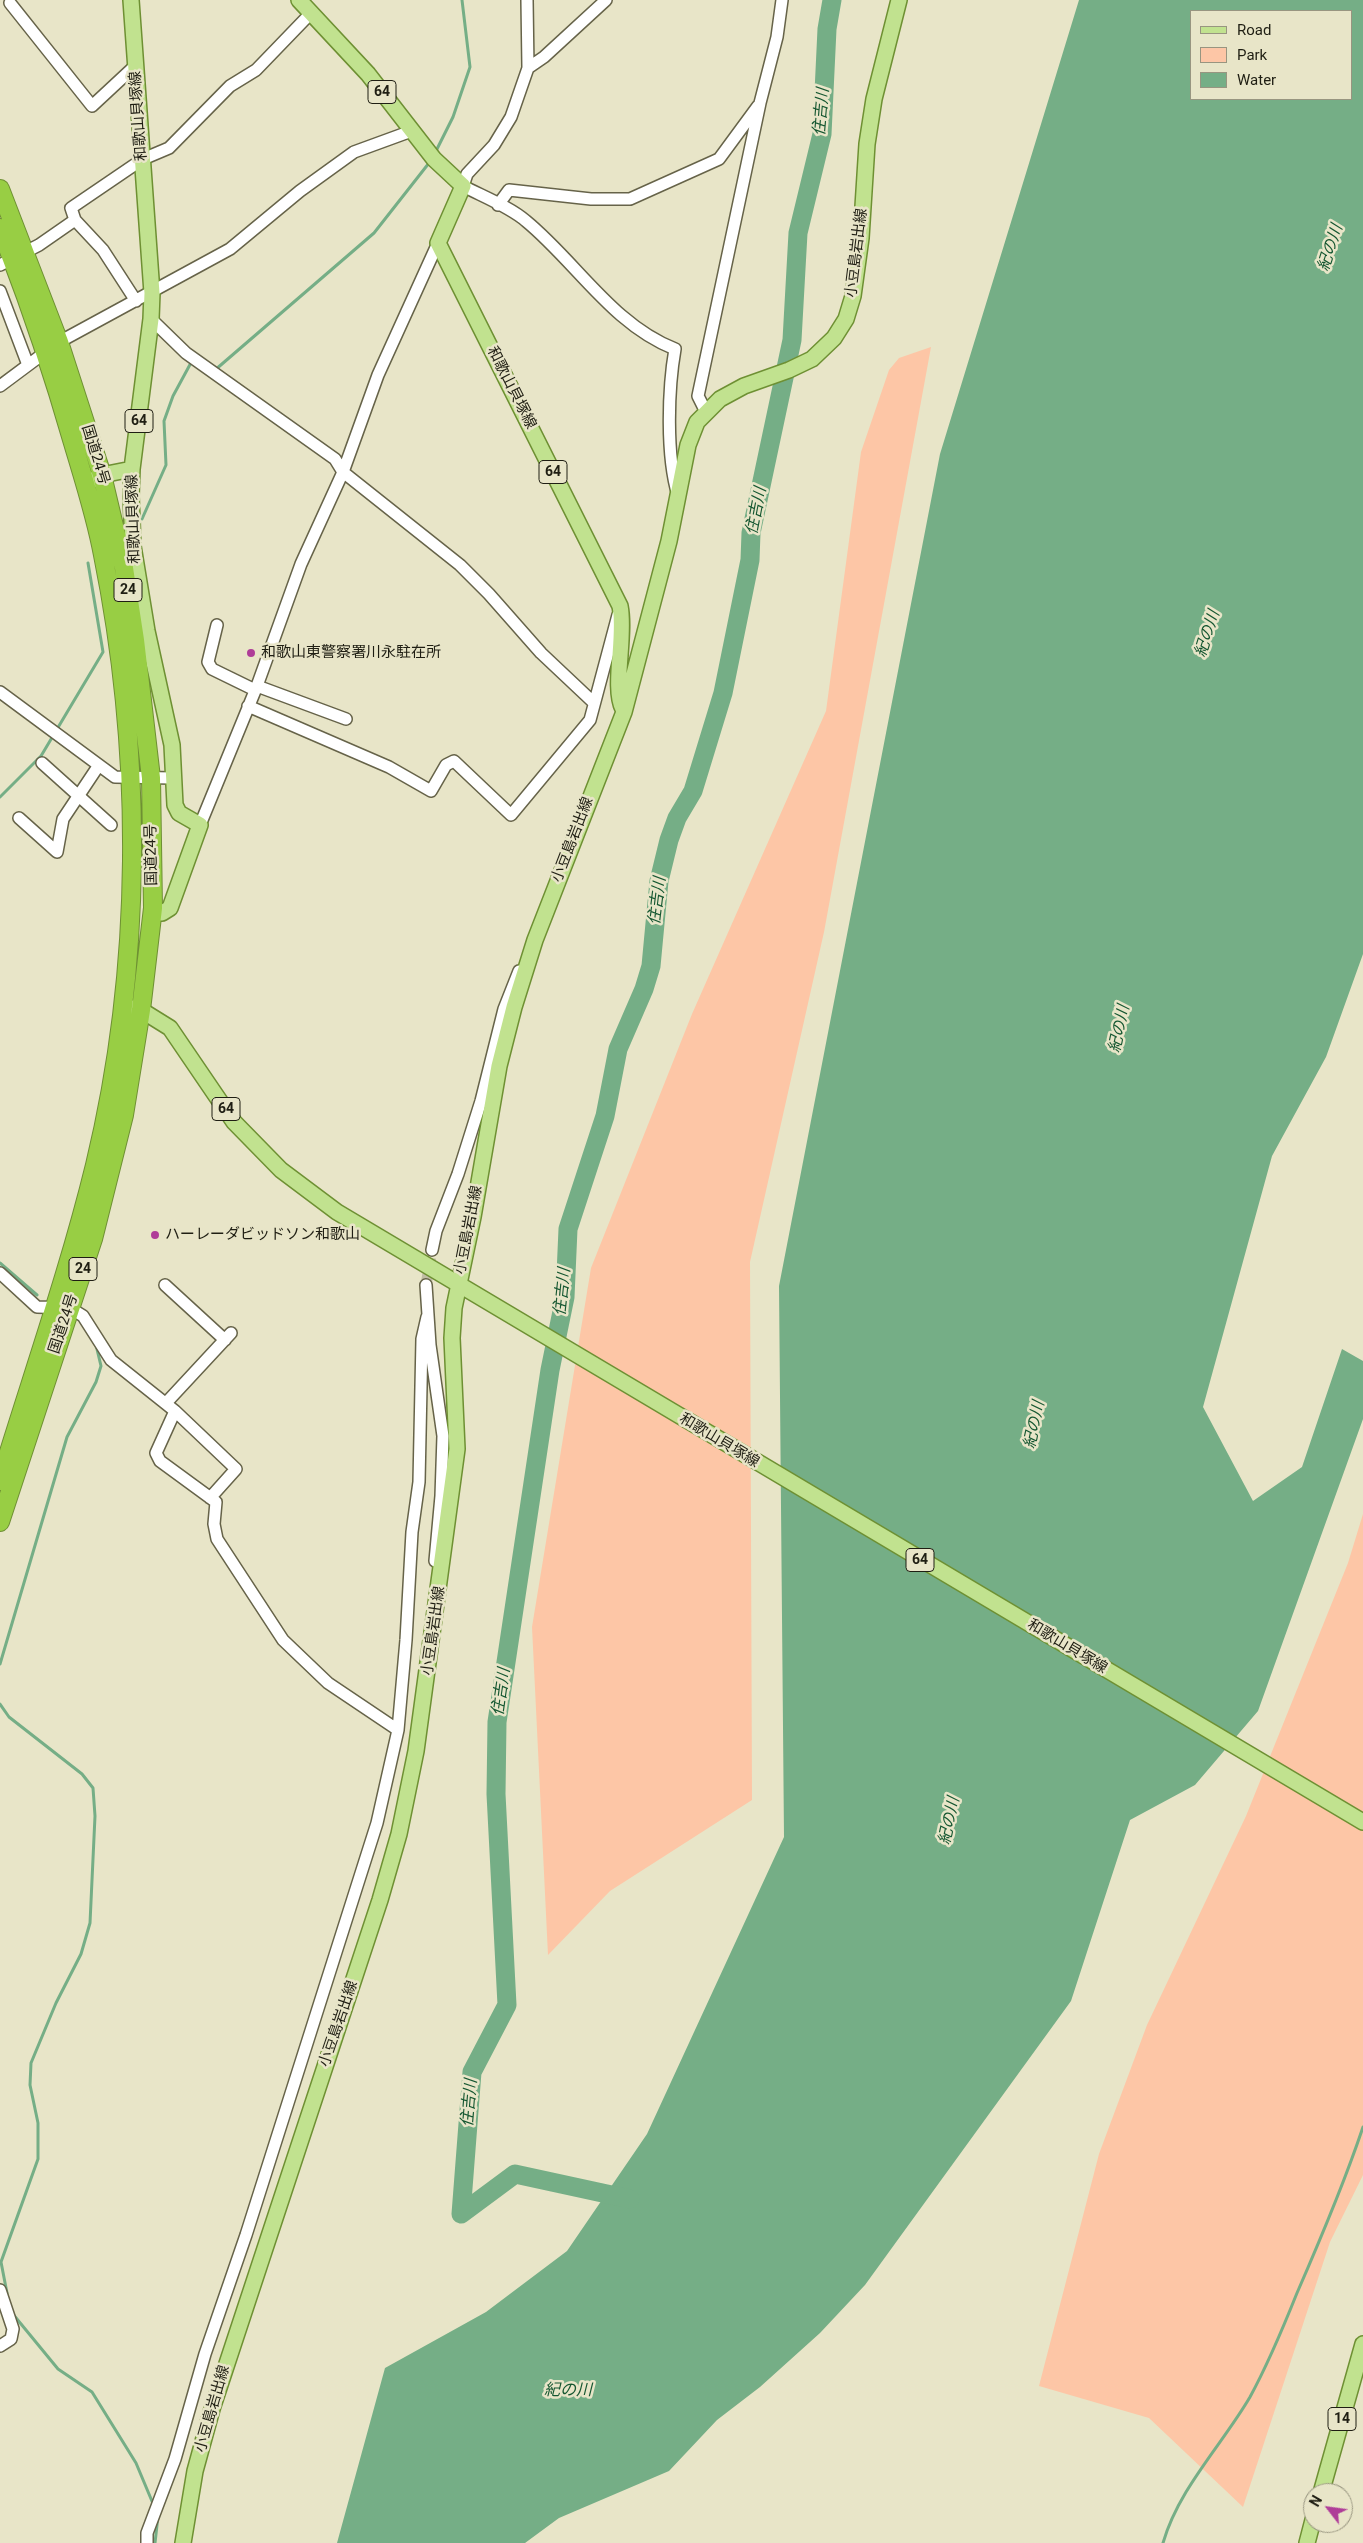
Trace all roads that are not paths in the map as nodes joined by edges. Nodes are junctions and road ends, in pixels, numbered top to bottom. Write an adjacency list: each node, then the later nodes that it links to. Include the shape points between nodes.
1 (131, 0): 9 (main road, 和歌山貝塚線 / 64)
2 (299, 0): 8 (main road, 64)
3 (527, 0): 10 (street)
4 (606, 0): 10 (street)
5 (782, 0): 11 (street, via 777,37)
6 (900, 0): 29 (main road, 小豆島岩出線, via 874,99 867,144 861,238 853,296 846,319 834,338 812,358 744,386 720,399)
7 (10, 3): 9 (street, via 92,106)
8 (311, 13): 12 (main road, 64, via 368,74); 13 (street, via 256,70 230,86 169,148)
9 (136, 66): 13 (main road, 和歌山貝塚線 / 64)
10 (528, 68): 14 (street, via 511,117 494,145 467,174)
11 (760, 103): 16 (street, via 719,159 630,199 591,199 509,190); 29 (street, via 698,396)
12 (411, 128): 14 (main road, 64, via 434,159); 22 (street, via 406,133 354,152 300,190 230,250)
13 (143, 159): 17 (street, via 71,208); 22 (main road, 和歌山貝塚線 / 64)
14 (463, 186): 16 (street); 19 (main road)
15 (0, 189): 20 (highway, 国道24号 / 24)
16 (498, 205): 34 (street, via 525,220 626,319 654,341 676,350 670,378 670,418 673,479)
17 (75, 220): 20 (street); 23 (street, via 103,250)
18 (0, 228): 20 (highway, 国道24号 / 24)
19 (438, 243): 31 (street, via 378,375); 35 (main road, 和歌山貝塚線 / 64)
20 (12, 259): 25 (highway, 国道24号 / 24); 26 (highway, 国道24号 / 24)
21 (0, 291): 27 (street)
22 (152, 293): 23 (street); 24 (main road, 和歌山貝塚線 / 64)
23 (136, 301): 25 (street)
24 (151, 319): 30 (main road, 和歌山貝塚線 / 64); 31 (street, via 186,353 335,459)
25 (59, 342): 26 (street); 32 (highway, 国道24号 / 24)
26 (44, 353): 27 (street); 33 (highway, 国道24号 / 24)
27 (28, 365): 28 (street)
28 (0, 386)
29 (706, 412): 34 (main road, 小豆島岩出線, via 697,422 688,445)
30 (132, 469): 32 (main road); 47 (main road, 和歌山貝塚線 / 64, via 136,572 172,745)
31 (343, 472): 37 (street, via 301,564); 39 (street, via 460,565 541,653)
32 (102, 475): 33 (main road); 46 (highway, 国道24号 / 24, via 136,640)
33 (86, 485): 45 (highway, 国道24号 / 24, via 103,554 121,666)
34 (678, 495): 41 (main road, 小豆島岩出線)
35 (620, 606): 39 (street); 41 (main road, 和歌山貝塚線 / 64, via 623,622 619,692)
36 (217, 625): 37 (street, via 208,662 212,669)
37 (256, 688): 40 (street); 42 (street)
38 (0, 692): 44 (street)
39 (594, 702): 40 (street, via 590,720 511,815 454,761 446,765 431,791 389,767)
40 (248, 706): 51 (street)
41 (624, 712): 53 (main road, 小豆島岩出線)
42 (346, 719)
43 (42, 763): 48 (street)
44 (99, 766): 45 (street, via 115,777); 48 (street)
45 (130, 778): 46 (street); 54 (highway, 国道24号 / 24, via 131,924)
46 (151, 778): 47 (street); 52 (highway, 国道24号 / 24)
47 (173, 778): 51 (main road, 和歌山貝塚線 / 64, via 173,796 179,813)
48 (78, 796): 49 (street, via 63,819 57,852); 50 (street)
49 (19, 818)
50 (111, 825)
51 (200, 825): 52 (main road, via 170,908 162,913)
52 (153, 912): 55 (highway, 国道24号 / 24)
53 (535, 940): 56 (street, via 524,957 504,1009 481,1101); 60 (main road, 小豆島岩出線, via 499,1066)
54 (122, 1007): 55 (main road, 和歌山貝塚線 / 64); 61 (highway, 国道24号 / 24, via 95,1165)
55 (141, 1010): 60 (main road, 和歌山貝塚線 / 64, via 170,1028 234,1122 281,1170 336,1212); 61 (highway, 国道24号 / 24, via 124,1115 93,1239)
56 (432, 1250)
57 (0, 1273): 61 (street, via 38,1307)
58 (165, 1285): 63 (street, via 228,1336)
59 (426, 1285): 62 (street)
60 (458, 1286): 67 (main road, 小豆島岩出線, via 452,1338 457,1449); 69 (main road, 和歌山貝塚線 / 64)
61 (61, 1308): 63 (street, via 83,1316 111,1360); 64 (highway, 国道24号 / 24); 66 (highway, 国道24号 / 24)
62 (427, 1317): 67 (street, via 443,1436 442,1496 434,1571); 68 (street, via 422,1339 419,1482 412,1532)
63 (170, 1407): 65 (street, via 156,1453 160,1461); 65 (street, via 236,1469)
64 (0, 1481)
65 (210, 1498): 68 (street, via 216,1502 214,1524 217,1539 283,1640 328,1683)
66 (0, 1522)
67 (436, 1616): 75 (main road, 小豆島岩出線, via 416,1751 399,1834 377,1910 212,2409 195,2471)
68 (398, 1730): 74 (street, via 377,1824 348,1918 205,2354 175,2459 147,2533)
69 (1363, 1822)
70 (0, 2290): 72 (street, via 13,2328 11,2339)
71 (1363, 2344): 73 (main road, 14)
72 (0, 2346)
73 (1324, 2483)
74 (147, 2543)
75 (183, 2543)

